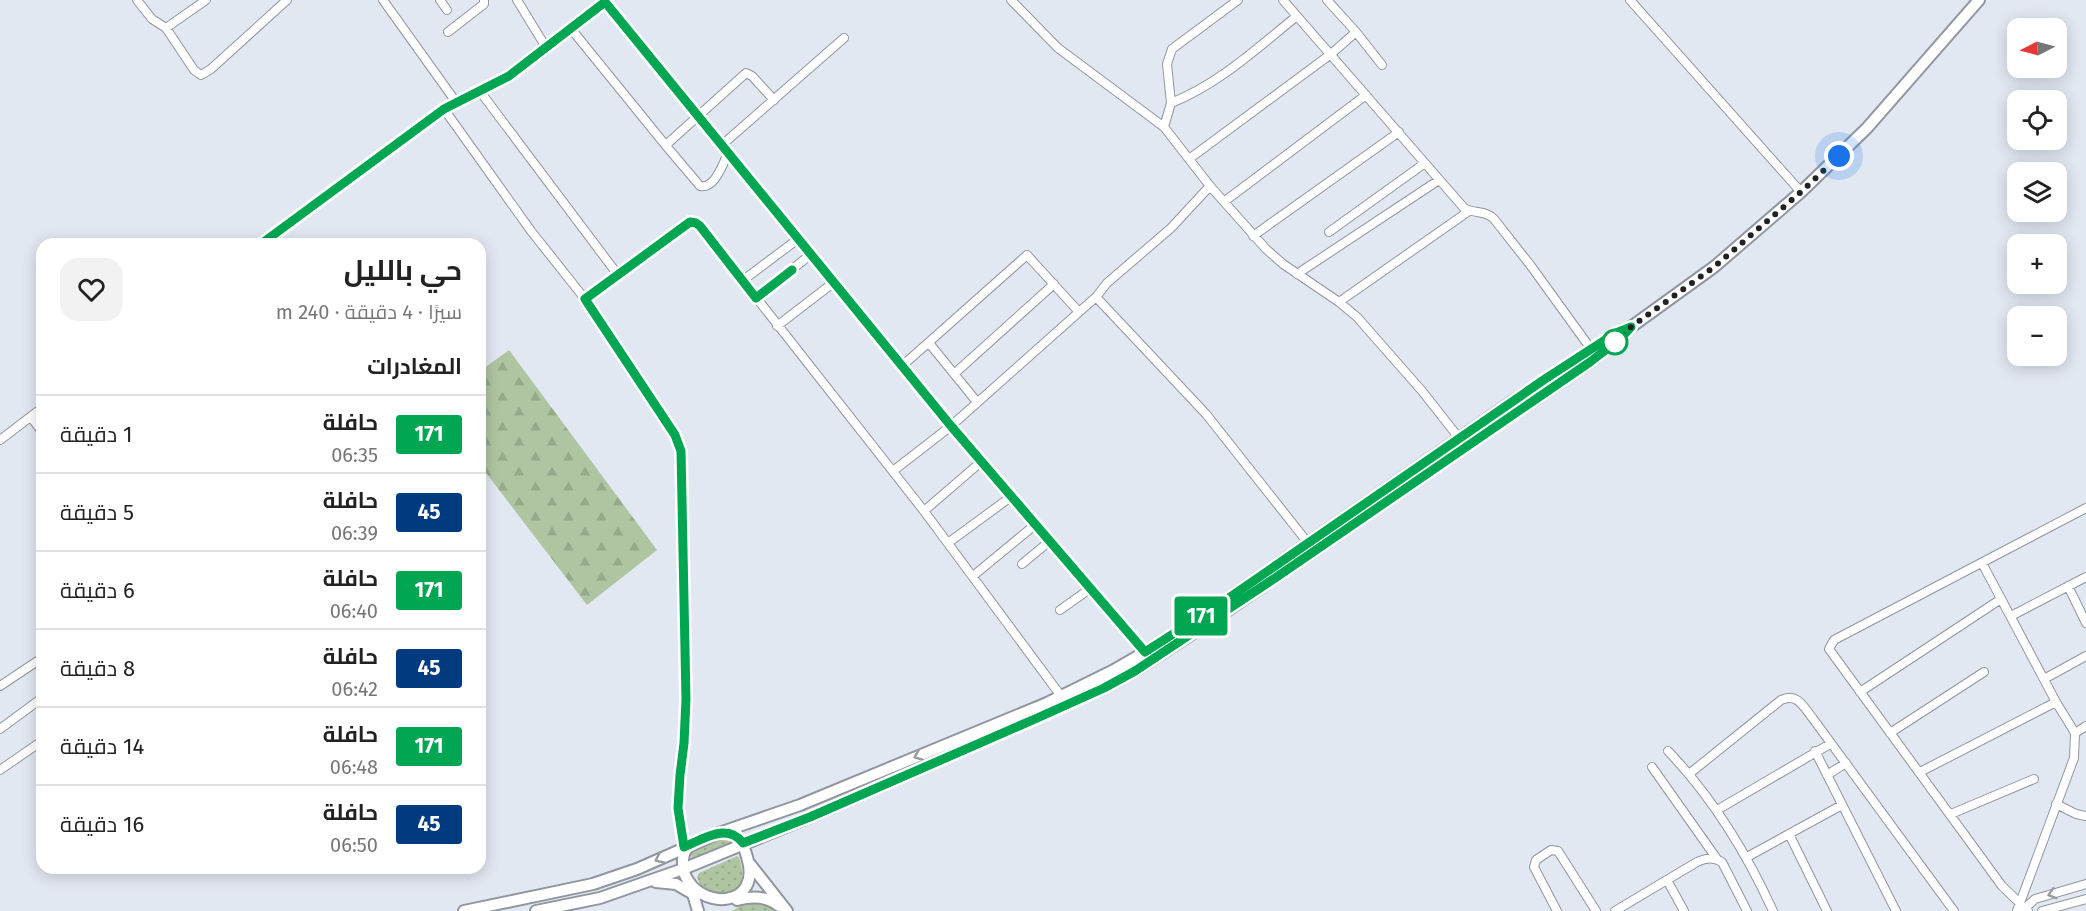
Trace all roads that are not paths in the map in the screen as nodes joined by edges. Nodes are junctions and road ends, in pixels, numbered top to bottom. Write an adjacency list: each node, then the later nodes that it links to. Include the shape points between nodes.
1 (137, 0): 17 (street, via 152,19)
2 (206, 0): 17 (street)
3 (287, 0): 17 (street, via 201,75)
4 (383, 0): 28 (street)
5 (440, 0): 15 (street)
6 (484, 0): 19 (street)
7 (517, 0): 22 (street)
8 (1011, 0): 32 (street, via 1058,48)
9 (1238, 0): 29 (street, via 1172,49 1167,64)
10 (1283, 0): 16 (street)
11 (1327, 0): 20 (street)
12 (1630, 0): 41 (street)
13 (1979, 0): 41 (main road, via 1867,128)
14 (607, 1): 18 (street); 31 (street)
15 (447, 10)
16 (1297, 16): 23 (street); 29 (street, via 1219,78)
17 (166, 28)
18 (572, 30): 22 (street); 35 (street)
19 (448, 32)
20 (1356, 32): 23 (street); 24 (street)
21 (843, 38): 27 (street)
22 (547, 49): 25 (street, via 509,76)
23 (1331, 54): 26 (street); 37 (street)
24 (1382, 65)
25 (479, 90): 28 (street); 50 (street)
26 (1366, 95): 33 (street); 42 (street)
27 (774, 100): 31 (street, via 747,73); 34 (street)
28 (456, 102): 30 (street)
29 (1171, 103): 32 (street)
30 (444, 109): 46 (street); 56 (street)
31 (698, 116): 34 (street); 35 (street)
32 (1164, 127): 37 (street)
33 (1399, 132): 38 (street); 45 (street)
34 (722, 145): 36 (street)
35 (667, 147): 36 (street, via 705,187 713,181)
36 (728, 154): 47 (street)
37 (1189, 159): 40 (street)
38 (1425, 163): 39 (street); 44 (street)
39 (1439, 180): 43 (street); 49 (street)
40 (1210, 186): 42 (street); 54 (street)
41 (1801, 192): 60 (main road, via 1714,267)
42 (1225, 201): 45 (street)
43 (1469, 211): 57 (street); 62 (street, via 1490,214)
44 (1329, 232)
45 (1253, 236): 49 (street)
46 (269, 238)
47 (798, 240): 48 (street); 51 (street)
48 (810, 255): 52 (street); 55 (street)
49 (1298, 274): 57 (street)
50 (618, 275): 51 (street, via 690,222 700,226); 56 (street)
51 (742, 281): 55 (street)
52 (833, 283): 59 (street); 63 (street)
53 (1054, 285): 58 (street); 61 (street, via 1028,255); 64 (street)
54 (1096, 297): 58 (street); 80 (street, via 1206,414)
55 (756, 298): 59 (street)
56 (585, 299): 124 (street, via 675,435 681,451 686,699 678,808)
57 (1338, 302): 70 (street, via 1357,317)
58 (1079, 312): 65 (street)
59 (777, 326): 73 (street)
60 (1631, 327): 62 (main road); 123 (main road, via 1590,362 1135,671 1035,719)
61 (928, 343): 63 (street); 64 (street)
62 (1591, 349): 70 (main road)
63 (902, 366): 69 (street)
64 (954, 374): 65 (street)
65 (977, 402): 69 (street)
66 (36, 413): 67 (street)
67 (31, 417): 68 (street); 71 (street)
68 (36, 424)
69 (951, 426): 72 (street); 73 (street)
70 (1459, 438): 80 (main road)
71 (0, 440)
72 (982, 461): 74 (street); 76 (street)
73 (893, 471): 76 (street)
74 (1012, 496): 77 (street); 79 (street)
75 (2086, 508): 81 (street)
76 (924, 511): 79 (street)
77 (1036, 524): 78 (street); 83 (street)
78 (1051, 540): 82 (street); 86 (street)
79 (948, 543): 83 (street)
80 (1308, 543): 91 (main road)
81 (1982, 563): 87 (street); 97 (street, via 1832,642 1829,651)
82 (1022, 564)
83 (973, 576): 98 (street)
84 (2086, 577): 85 (street)
85 (2068, 586): 89 (street); 90 (street)
86 (1091, 588): 88 (street); 91 (street)
87 (2001, 599): 89 (street); 97 (street)
88 (1060, 610)
89 (2011, 616): 95 (street)
90 (2086, 623)
91 (1145, 652): 98 (main road)
92 (2086, 656): 95 (street)
93 (36, 662): 96 (street)
94 (1984, 672): 103 (street)
95 (2044, 679): 100 (street)
96 (0, 686)
97 (1860, 692): 103 (street)
98 (1061, 696): 121 (main road, one-way to 121, via 800,805)
99 (36, 702): 102 (street)
100 (2056, 702): 104 (street); 112 (street)
101 (2086, 726): 104 (street)
102 (0, 729)
103 (1890, 733): 112 (street)
104 (2075, 733): 116 (street, via 2074,758)
105 (1830, 744): 108 (street); 109 (street); 113 (street, via 1797,699 1787,697)
106 (36, 745): 111 (street)
107 (1668, 751): 113 (street)
108 (1815, 751): 114 (street); 118 (street)
109 (1846, 763): 114 (street); 150 (street)
110 (1652, 767): 126 (street)
111 (0, 770)
112 (1920, 772): 119 (street)
113 (1689, 774): 118 (street)
114 (1827, 775): 117 (street)
115 (2034, 779): 119 (street)
116 (2056, 804): 120 (street); 136 (street)
117 (1842, 806): 122 (street); 149 (street)
118 (1717, 810): 125 (street)
119 (1951, 814): 136 (street)
120 (2086, 816)
121 (719, 833): 123 (main road, via 733,834); 124 (main road)
122 (1790, 836): 125 (street); 148 (street)
123 (743, 843): 127 (main road); 128 (main road)
124 (689, 845): 128 (main road, via 682,862); 137 (main road, one-way to 137, via 593,884)
125 (1747, 857): 147 (street)
126 (1717, 859): 129 (street, via 1703,859); 146 (street)
127 (749, 862): 134 (main road, via 746,892); 141 (main road)
128 (684, 869): 130 (main road); 132 (main road)
129 (1667, 880): 144 (street); 145 (street)
130 (646, 882): 132 (main road, via 670,882); 138 (main road, via 600,898)
131 (2086, 884): 136 (street, one-way to 136, via 2041,897)
132 (693, 894): 134 (main road, via 712,906); 139 (main road)
133 (2086, 899): 135 (street)
134 (734, 902): 140 (main road); 141 (main road, via 766,898)
135 (2064, 907): 151 (street)
136 (2022, 909)
137 (464, 911)
138 (536, 911)
139 (698, 911)
140 (719, 911)
141 (786, 911)
142 (1557, 911): 143 (street, via 1534,867 1536,860 1551,850 1558,851)
143 (1596, 911)
144 (1615, 911)
145 (1684, 911)
146 (1747, 911)
147 (1773, 911)
148 (1827, 911)
149 (1896, 911)
150 (1954, 911)
151 (2042, 911)

